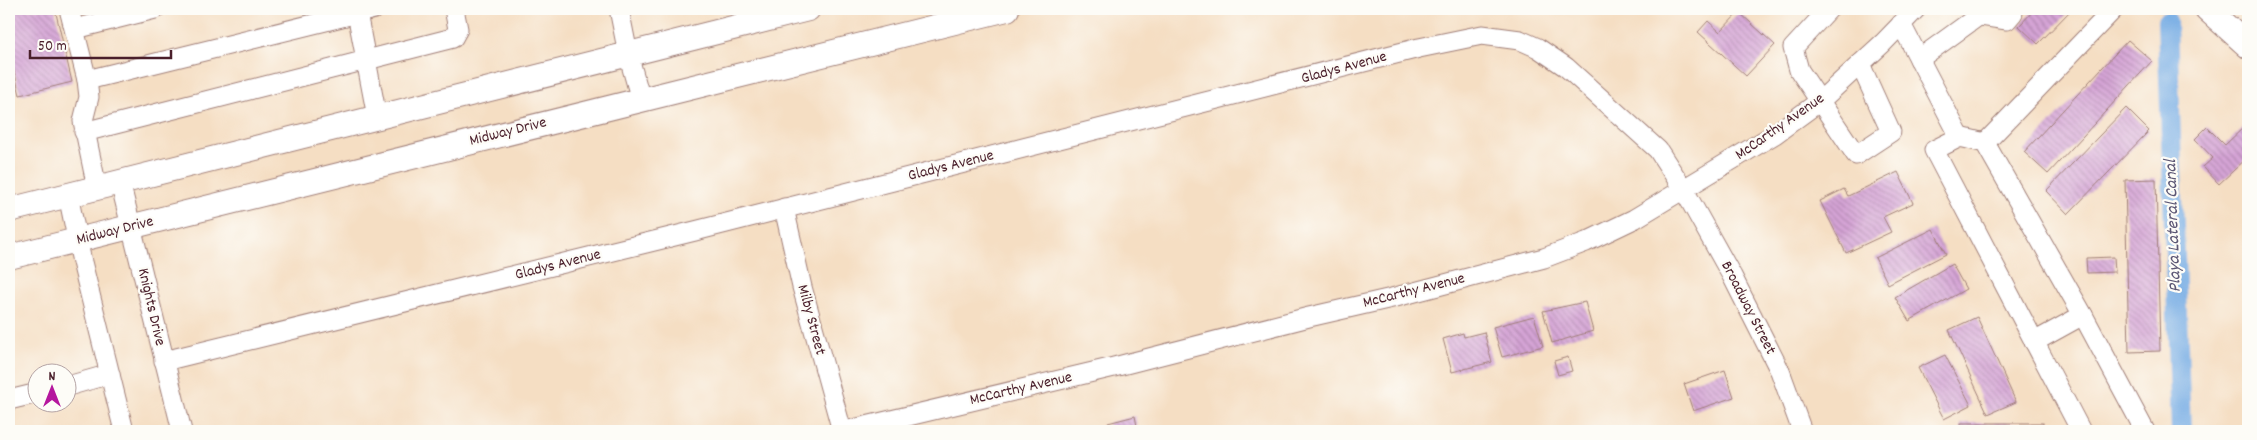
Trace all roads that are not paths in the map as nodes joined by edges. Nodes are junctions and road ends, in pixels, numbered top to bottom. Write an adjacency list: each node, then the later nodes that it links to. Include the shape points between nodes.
1 (69, 9): 15 (street)
2 (155, 9): 15 (street)
3 (454, 9): 18 (street, via 458,29 453,38)
4 (619, 9): 17 (street)
5 (808, 9): 17 (main road)
6 (1829, 9): 23 (street, via 1792,48 1800,70)
7 (1916, 9): 14 (street, McCarthy Avenue)
8 (2114, 9): 27 (street)
9 (2207, 9): 16 (main road)
10 (996, 10): 22 (main road, Midway Drive)
11 (365, 11): 18 (street); 21 (street)
12 (1983, 11): 13 (street, via 2006,20); 19 (street)
13 (2013, 13)
14 (1901, 24): 19 (street); 20 (street, McCarthy Avenue)
15 (75, 29): 21 (street)
16 (2248, 46)
17 (628, 54): 22 (street); 24 (main road)
18 (365, 59): 24 (street); 25 (street)
19 (1919, 59): 26 (street)
20 (1860, 64): 23 (street, McCarthy Avenue); 23 (street, via 1891,132 1856,155)
21 (88, 80): 25 (street)
22 (641, 100): 34 (main road, Midway Drive)
23 (1820, 101): 30 (street, McCarthy Avenue, via 1775,134)
24 (377, 117): 28 (main road)
25 (84, 132): 29 (street)
26 (1960, 136): 27 (street); 38 (street, via 1934,150)
27 (1985, 143): 37 (street)
28 (120, 182): 29 (main road); 34 (street, Knights Drive)
29 (97, 188): 31 (main road)
30 (1684, 190): 32 (street, Gladys Avenue, via 1658,150 1566,67 1520,40 1482,35 1419,48); 46 (street, McCarthy Avenue, via 1634,219 1544,258 1114,367); 47 (street, Broadway Street, via 1780,371)
31 (68, 196): 33 (main road); 35 (street)
32 (784, 208): 39 (street, Gladys Avenue); 46 (street, Milby Street, via 802,287)
33 (9, 210)
34 (132, 226): 35 (main road, Midway Drive); 39 (street, Knights Drive)
35 (78, 240): 36 (main road, Midway Drive); 40 (street)
36 (9, 257)
37 (2083, 314): 38 (street); 49 (street)
38 (2034, 342): 48 (street)
39 (164, 361): 45 (street, Knights Drive)
40 (110, 374): 41 (street); 44 (street)
41 (78, 383)
42 (28, 395): 43 (street)
43 (9, 400)
44 (124, 431)
45 (182, 431)
46 (844, 431)
47 (1802, 431)
48 (2081, 431)
49 (2146, 431)

